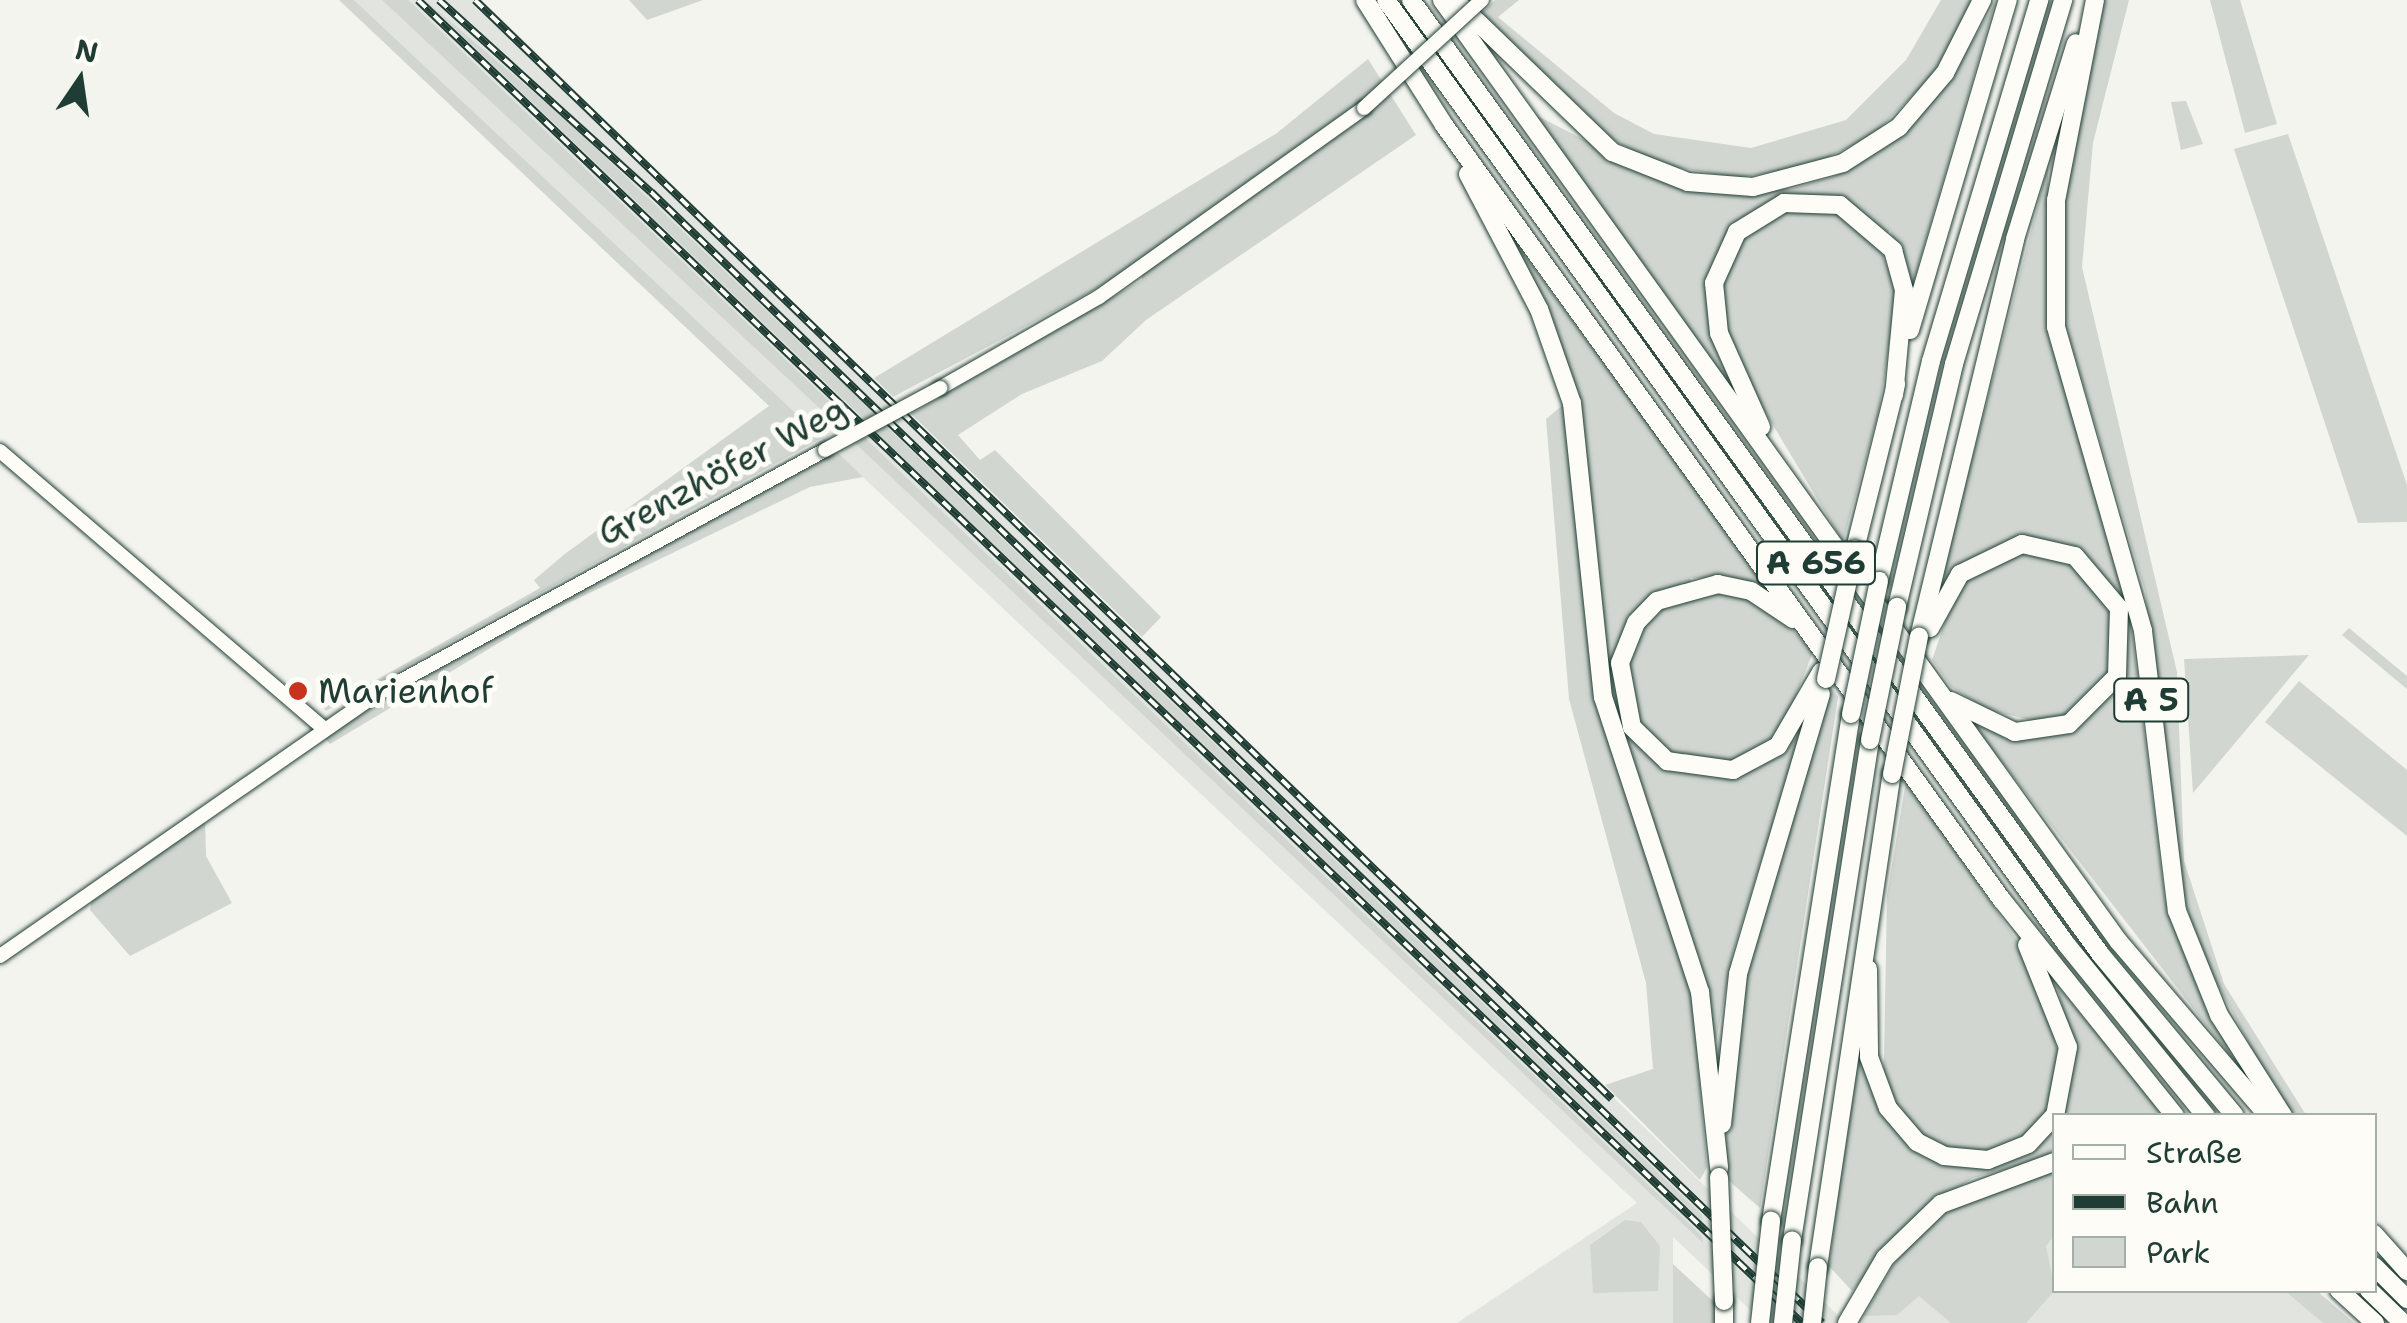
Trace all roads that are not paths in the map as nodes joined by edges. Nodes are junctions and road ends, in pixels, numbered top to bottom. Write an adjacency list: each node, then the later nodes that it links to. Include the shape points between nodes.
1 (1365, 0): 12 (highway)
2 (1386, 0): 26 (highway, A 656, via 2066,944)
3 (1411, 0): 27 (highway, A 656, via 2101,956)
4 (1442, 0): 15 (highway, A 656)
5 (1455, 0): 7 (highway, via 1612,152 1688,182 1753,187 1843,163 1899,127 1944,73)
6 (1482, 0): 20 (main road, Grenzhöfer Weg, bridge, via 1364,108 1099,297 482,633)
7 (1982, 0)
8 (2008, 0): 13 (highway)
9 (2039, 0): 40 (highway, bridge, via 1931,361 1878,581 1851,714)
10 (2063, 0): 41 (highway, bridge, via 1954,364 1898,607 1870,740)
11 (2092, 0): 16 (highway, A 5, via 2016,238); 29 (highway, A 5, via 2056,200 2056,327 2142,631 2177,911 2219,1015)
12 (1444, 124): 17 (highway); 32 (highway, via 1539,308 1572,403 1603,697 1700,992)
13 (1894, 395): 15 (highway, via 1904,290 1885,238 1853,211 1812,200 1747,222 1718,269 1718,334); 17 (highway, bridge)
14 (0, 451): 20 (main road)
15 (1793, 490): 19 (highway)
16 (1922, 641): 19 (highway, via 1960,574 2022,544 2087,564 2123,622 2110,688 2056,729 2001,728); 21 (highway, bridge)
17 (1827, 646): 18 (highway, A 656, bridge); 18 (highway, A 656, via 1751,592 1688,586 1636,623 1619,688 1651,750 1712,772 1778,746); 22 (highway)
18 (1823, 676): 32 (highway, via 1738,974)
19 (1932, 684): 28 (highway, via 2119,942)
20 (324, 730): 23 (main road, Grenzhöfer Weg)
21 (1869, 889): 30 (highway, via 1869,1057 1899,1124 1929,1150 1973,1161 2014,1152); 42 (highway, bridge)
22 (2002, 900): 24 (highway, via 2064,1030 2068,1078); 25 (highway)
23 (0, 956)
24 (2056, 1113)
25 (2173, 1113)
26 (2204, 1113)
27 (2232, 1113)
28 (2265, 1113)
29 (2281, 1113)
30 (2052, 1119)
31 (2052, 1163): 43 (highway, via 1941,1204 1884,1258)
32 (1719, 1173): 39 (highway, bridge)
33 (2377, 1237): 35 (highway)
34 (2377, 1269): 38 (highway)
35 (2407, 1272)
36 (2342, 1293): 44 (highway)
37 (2373, 1293): 45 (highway)
38 (2407, 1299)
39 (1724, 1323)
40 (1760, 1323)
41 (1783, 1323)
42 (1812, 1323)
43 (1847, 1323)
44 (2376, 1323)
45 (2402, 1323)

